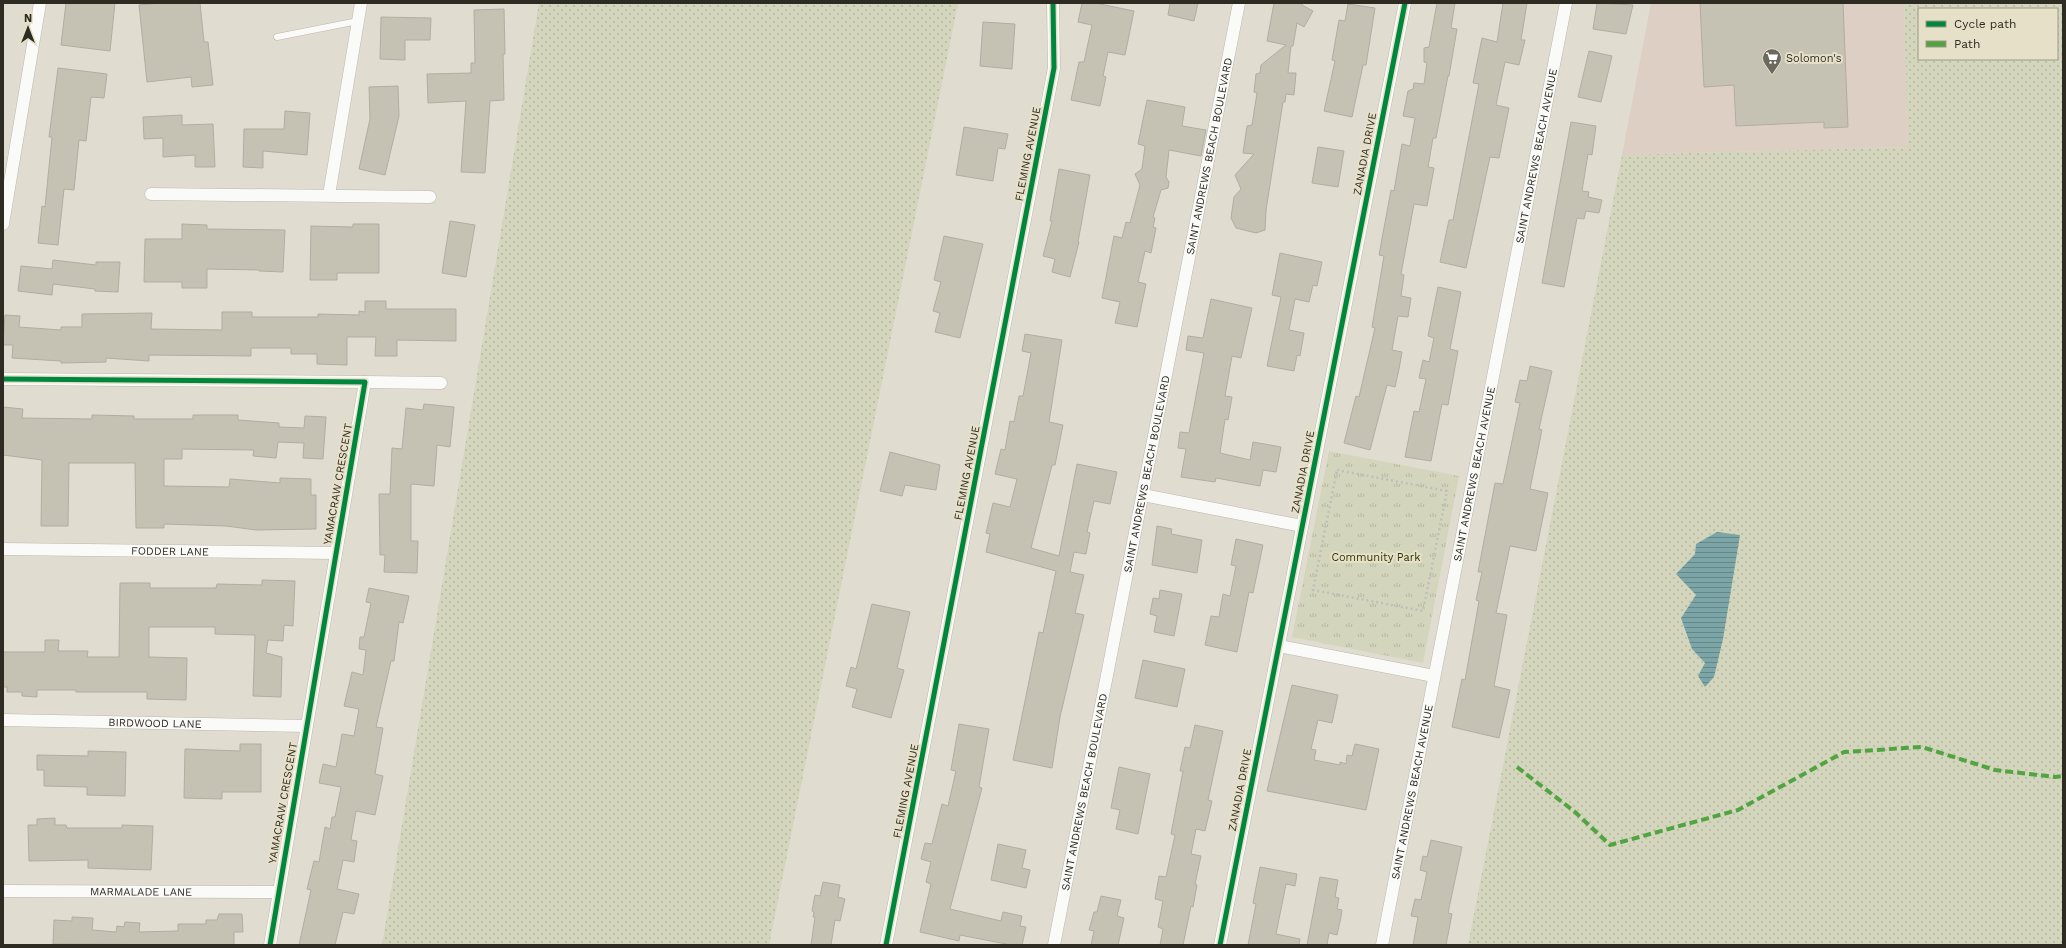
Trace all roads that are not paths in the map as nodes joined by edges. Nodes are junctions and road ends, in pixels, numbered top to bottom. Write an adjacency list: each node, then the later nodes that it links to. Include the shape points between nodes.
1 (40, 3): 12 (street)
2 (361, 3): 7 (street)
3 (1053, 3): 27 (street, FLEMING AVENUE, via 1054,68)
4 (1239, 3): 16 (street, SAINT ANDREWS BEACH BOULEVARD)
5 (1405, 3): 17 (street, ZANADIA DRIVE)
6 (1566, 3): 21 (street, SAINT ANDREWS BEACH AVENUE)
7 (358, 21): 8 (lane); 10 (street)
8 (277, 37)
9 (151, 194): 10 (street)
10 (329, 195): 11 (street)
11 (430, 198)
12 (3, 224)
13 (3, 379): 14 (street)
14 (365, 382): 15 (street); 19 (street, YAMACRAW CRESCENT)
15 (441, 383)
16 (1143, 495): 17 (street); 28 (street, SAINT ANDREWS BEACH BOULEVARD)
17 (1302, 526): 20 (street, ZANADIA DRIVE)
18 (3, 549): 19 (street, FODDER LANE)
19 (336, 553): 23 (street, YAMACRAW CRESCENT)
20 (1279, 646): 21 (street); 29 (street, ZANADIA DRIVE)
21 (1434, 676): 30 (street, SAINT ANDREWS BEACH AVENUE)
22 (3, 720): 23 (street, BIRDWOOD LANE)
23 (306, 726): 25 (street, YAMACRAW CRESCENT)
24 (3, 891): 25 (street, MARMALADE LANE)
25 (278, 892): 26 (street, YAMACRAW CRESCENT)
26 (270, 945)
27 (886, 945)
28 (1054, 945)
29 (1220, 945)
30 (1382, 945)

